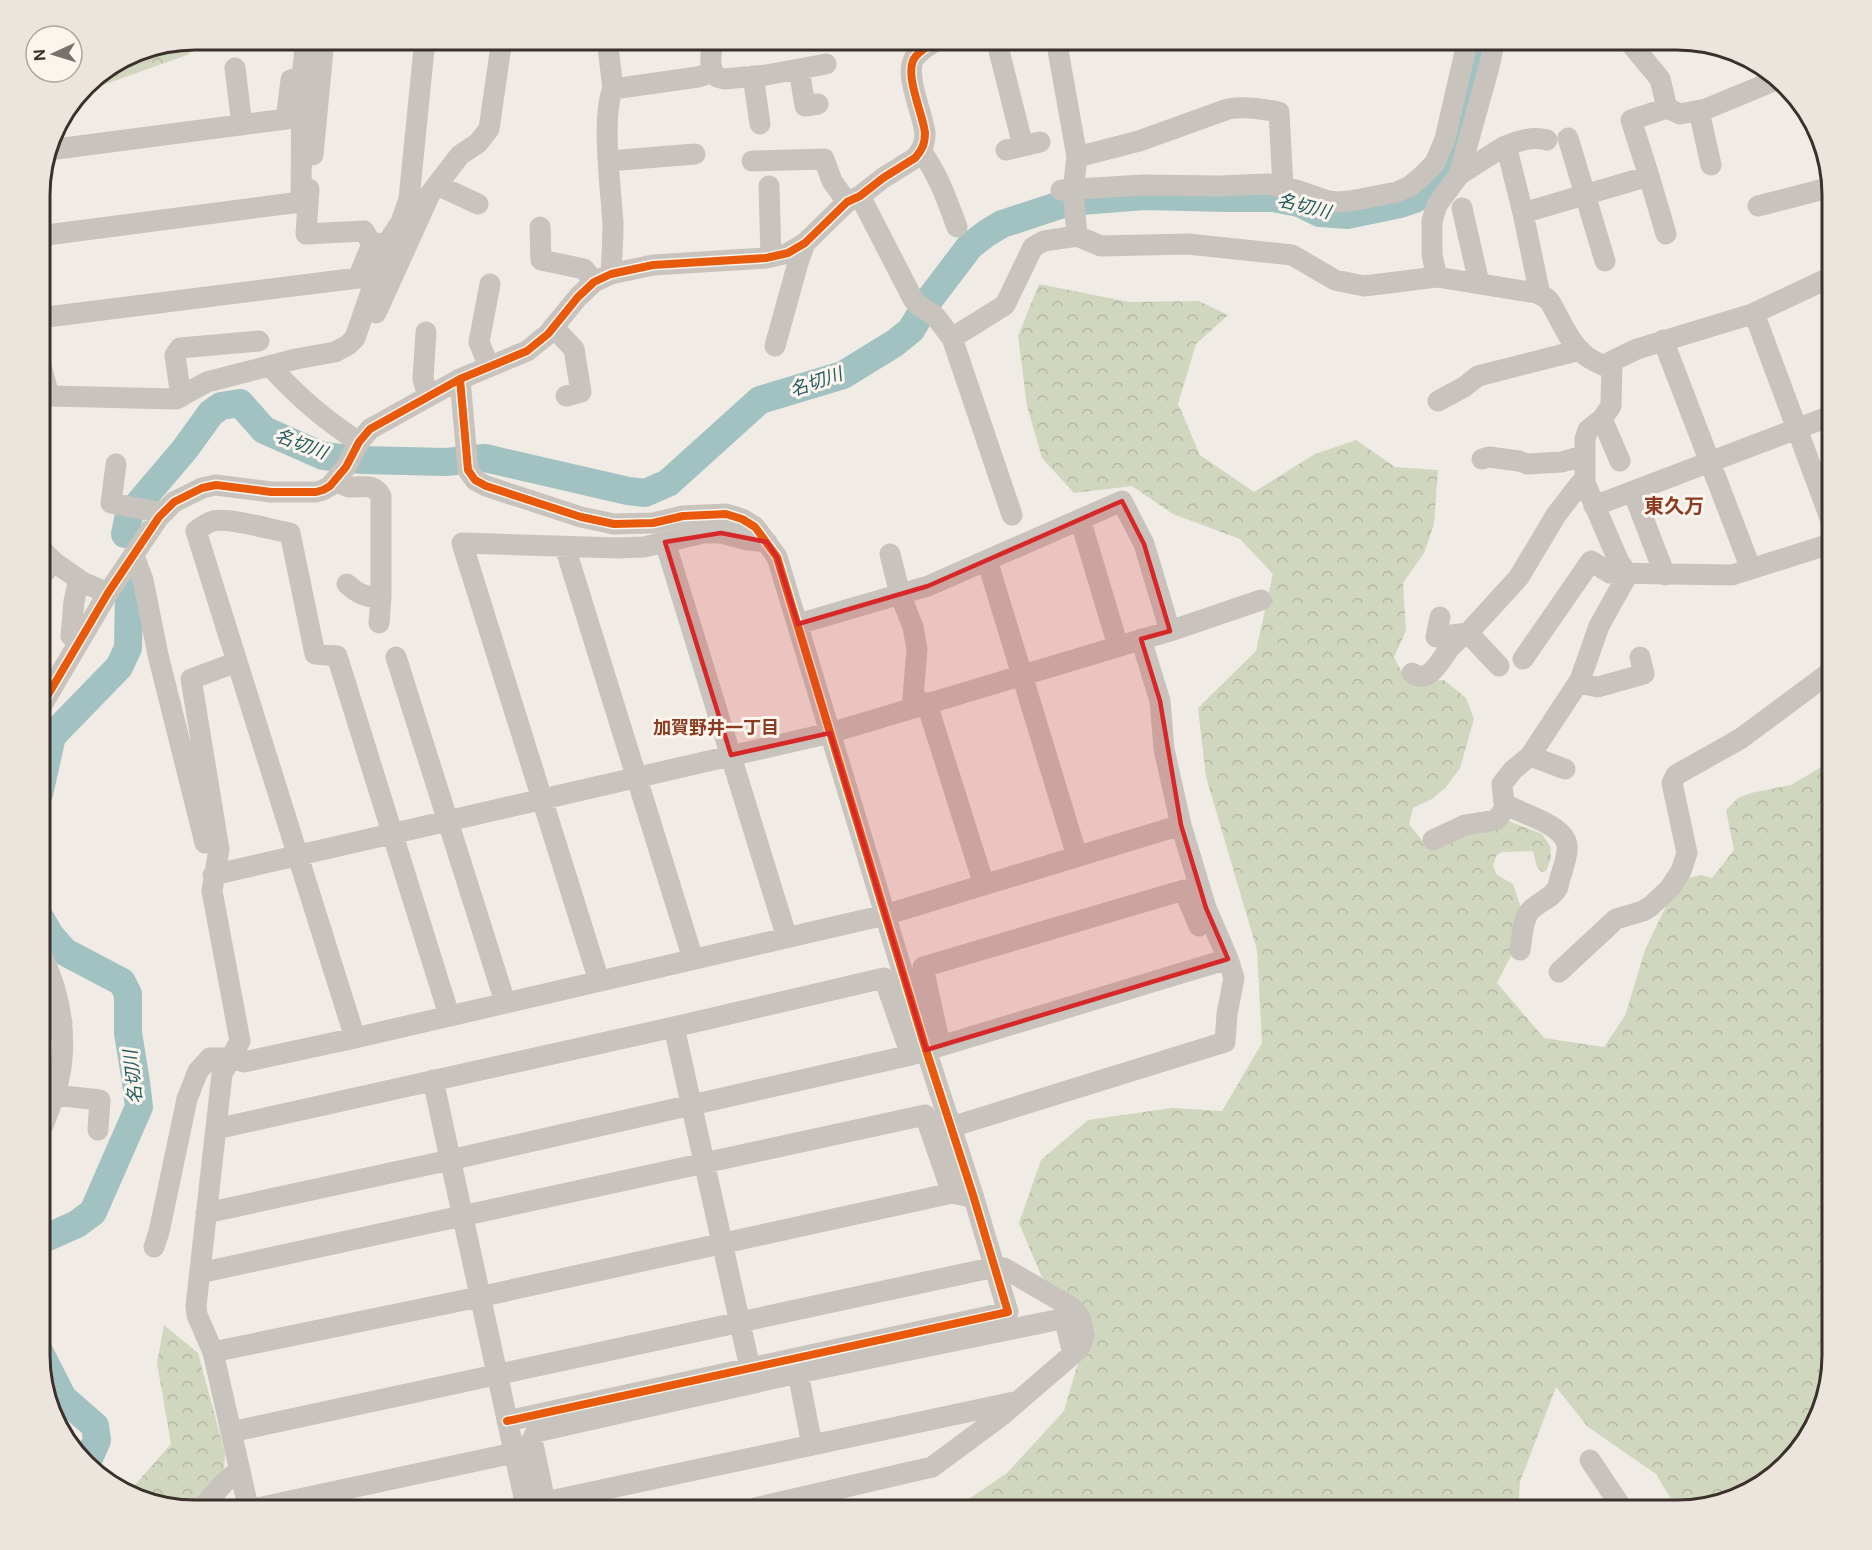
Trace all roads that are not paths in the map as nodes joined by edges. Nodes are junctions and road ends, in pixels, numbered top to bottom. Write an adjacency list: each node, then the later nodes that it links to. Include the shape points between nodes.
1 (305, 50): 18 (street)
2 (323, 50): 44 (street)
3 (424, 50): 54 (street, via 408,199 401,222)
4 (500, 50): 37 (street, via 489,129 478,143 460,155)
5 (608, 50): 20 (street)
6 (712, 50): 16 (street)
7 (923, 50): 29 (street, via 911,65 926,133)
8 (999, 50): 26 (street)
9 (1058, 50): 31 (street)
10 (1465, 50): 39 (street, via 1445,139 1435,163 1410,186 1350,201 1328,201)
11 (1493, 50): 35 (street)
12 (1637, 50): 22 (street, via 1660,79)
13 (826, 64): 15 (street)
14 (235, 68): 25 (street)
15 (799, 69): 17 (street); 21 (street, via 805,106)
16 (713, 72): 17 (street, via 724,79); 20 (street)
17 (753, 76): 24 (street)
18 (302, 77): 25 (street, via 291,80 286,119); 44 (street)
19 (1770, 83): 23 (street)
20 (613, 89): 32 (street)
21 (818, 104)
22 (1667, 108): 23 (street, via 1680,114); 36 (street, via 1631,120)
23 (1699, 111): 34 (street)
24 (760, 124)
25 (242, 125): 28 (street)
26 (1023, 146)
27 (1503, 147): 35 (street); 41 (street, via 1536,137 1557,139); 48 (street, via 1508,153)
28 (57, 149)
29 (921, 151): 43 (street); 49 (street)
30 (695, 154): 32 (street)
31 (1077, 157): 39 (street, via 1139,141 1228,109 1279,111); 42 (street)
32 (609, 161): 59 (street, via 613,227)
33 (752, 161): 43 (street, via 824,159 832,181)
34 (1711, 165)
35 (1459, 175): 58 (street, via 1437,205 1432,221 1432,255)
36 (1649, 176): 41 (street); 51 (street)
37 (437, 184): 45 (street); 68 (street, via 371,325)
38 (769, 186): 56 (street)
39 (1283, 187): 42 (street, via 1143,185)
40 (1822, 190): 46 (street)
41 (1585, 195): 48 (street); 57 (street)
42 (1071, 196): 53 (street)
43 (853, 199): 55 (street); 69 (street, via 913,299)
44 (304, 201): 52 (street); 54 (street, via 306,234 364,231)
45 (478, 204)
46 (1758, 206)
47 (1462, 208): 61 (street)
48 (1523, 213): 63 (street)
49 (957, 226)
50 (540, 227): 59 (street, via 541,260 584,269)
51 (1666, 234)
52 (50, 235)
53 (1077, 236): 58 (street, via 1101,246 1188,244 1292,255 1335,280 1364,286); 69 (street, via 1054,238 1033,246 1005,305)
54 (380, 243): 65 (street, via 358,278); 68 (street)
55 (805, 243): 56 (street); 72 (street)
56 (771, 257): 59 (street, via 653,265)
57 (1605, 261)
58 (1437, 276): 61 (street)
59 (603, 278): 66 (street, via 578,297)
60 (1822, 281): 64 (street)
61 (1479, 283): 63 (street)
62 (490, 284): 75 (street, via 479,342)
63 (1540, 295): 73 (street, via 1550,302)
64 (1754, 313): 71 (street); 85 (street)
65 (50, 317)
66 (553, 327): 75 (street, via 526,351); 80 (street, via 574,349 580,392)
67 (426, 332): 79 (street, via 423,379)
68 (355, 338): 74 (street, via 335,352)
69 (952, 338): 98 (street)
70 (260, 340): 81 (street, via 180,348 175,355)
71 (1663, 340): 76 (street, via 1612,361); 90 (street)
72 (775, 346)
73 (1580, 350): 76 (street); 82 (street, via 1478,376)
74 (271, 367): 81 (street, via 207,382); 86 (street, via 291,389)
75 (489, 367): 77 (street)
76 (1612, 369): 83 (street, via 1611,406)
77 (460, 379): 79 (street); 101 (street, via 468,470 486,486 601,522 653,523 683,516 726,514 755,527)
78 (50, 396): 81 (street)
79 (428, 396): 86 (street, via 370,429)
80 (566, 396)
81 (181, 397)
82 (1438, 401)
83 (1602, 419): 87 (street, via 1588,430); 89 (street)
84 (1822, 419): 85 (street)
85 (1797, 429): 90 (street); 95 (street)
86 (358, 442): 92 (street)
87 (1585, 455): 88 (street, via 1562,462 1527,464); 93 (street)
88 (1482, 459)
89 (1620, 461)
90 (1709, 462): 94 (street); 108 (street)
91 (116, 464): 97 (street, via 111,502)
92 (340, 474): 97 (street, via 330,486 316,492 271,492 216,485 202,488 174,502); 115 (street, via 346,487 372,487 381,496 373,536)
93 (1585, 483): 96 (street); 121 (street, via 1580,484 1556,515 1519,577)
94 (1633, 492): 96 (street); 110 (street)
95 (1822, 496)
96 (1594, 506): 109 (street, via 1618,562)
97 (163, 513): 106 (street)
98 (1012, 515)
99 (1080, 519): 107 (street); 120 (street, via 1122,501 1144,544); 124 (street)
100 (665, 542): 101 (street, via 721,532); 102 (street, via 635,548); 137 (street)
101 (767, 542): 119 (street, via 777,557)
102 (565, 546): 140 (street); 141 (street, via 462,543)
103 (1822, 546): 108 (street)
104 (890, 554): 114 (street)
105 (50, 556): 111 (street)
106 (134, 556): 113 (street); 149 (street)
107 (987, 560): 114 (street); 131 (street)
108 (1751, 569): 110 (street, via 1732,575)
109 (1628, 574): 110 (street); 127 (street, via 1610,573 1591,561); 133 (street, via 1599,626)
110 (1665, 575)
111 (79, 580): 113 (street); 122 (street)
112 (347, 584): 115 (street, via 361,594)
113 (108, 593): 134 (street)
114 (900, 594): 119 (street); 135 (street, via 917,649 913,698)
115 (381, 596): 118 (street)
116 (1261, 600): 120 (street)
117 (1440, 617): 121 (street, via 1436,637)
118 (379, 623)
119 (798, 624): 136 (street)
120 (1170, 630): 123 (street)
121 (1468, 633): 129 (street); 130 (street, via 1433,672 1417,676)
122 (71, 636)
123 (1141, 639): 124 (street); 144 (street, via 1160,701 1164,749)
124 (1118, 646): 131 (street)
125 (396, 657): 143 (street)
126 (1640, 657): 133 (street, via 1644,674 1598,687)
127 (1523, 659)
128 (237, 662): 145 (street, via 196,531 214,521 290,533 315,654 337,656); 147 (street); 149 (street, via 191,679 219,849)
129 (1499, 666)
130 (1412, 673)
131 (1022, 675): 135 (street); 148 (street)
132 (1822, 678): 156 (street, via 1740,739 1676,775 1672,783 1687,853 1681,871 1651,906 1616,919)
133 (1578, 683): 138 (street)
134 (50, 691)
135 (927, 704): 136 (street); 150 (street)
136 (830, 733): 137 (street); 151 (street)
137 (731, 755): 140 (street); 152 (street)
138 (1530, 756): 139 (street); 142 (street, via 1502,784)
139 (1565, 769)
140 (637, 777): 141 (street); 154 (street)
141 (542, 799): 143 (street); 158 (street)
142 (1507, 806): 146 (street, via 1496,820 1465,825); 153 (street, via 1548,824 1560,832 1567,845 1558,887 1529,913)
143 (447, 821): 145 (street); 159 (street)
144 (1180, 825): 148 (street); 155 (street)
145 (393, 834): 147 (street); 160 (street)
146 (1433, 840)
147 (297, 856): 149 (street); 164 (street)
148 (1077, 856): 150 (street)
149 (213, 875): 166 (street, via 212,891 240,1041)
150 (984, 885): 151 (street)
151 (885, 915): 152 (street); 165 (street)
152 (787, 938): 154 (street)
153 (1520, 950)
154 (693, 959): 158 (street)
155 (1221, 960): 165 (street); 165 (street, via 1184,890 923,967 938,1036); 171 (street, via 1234,978 1225,1042)
156 (1559, 972)
157 (50, 979): 161 (street)
158 (599, 981): 159 (street)
159 (505, 1002): 160 (street)
160 (449, 1015): 164 (street)
161 (62, 1023): 163 (street); 168 (street, via 62,1061)
162 (674, 1027): 165 (street, via 884,978); 167 (street); 169 (street)
163 (50, 1029)
164 (355, 1038): 166 (street, via 244,1062)
165 (925, 1051): 169 (street); 171 (street)
166 (231, 1058): 172 (street, via 222,1074); 180 (street, via 210,1058 194,1080)
167 (433, 1080): 172 (street); 174 (street)
168 (54, 1095): 170 (street); 173 (street, via 100,1100)
169 (692, 1105): 174 (street); 175 (street)
170 (50, 1106)
171 (951, 1127): 176 (street)
172 (216, 1129): 177 (street)
173 (98, 1130)
174 (450, 1160): 177 (street); 178 (street)
175 (705, 1163): 176 (street, via 925,1115); 178 (street); 179 (street)
176 (963, 1194): 179 (street); 181 (street)
177 (206, 1213): 182 (street)
178 (462, 1216): 182 (street); 183 (street)
179 (722, 1243): 183 (street); 184 (street)
180 (154, 1246)
181 (995, 1267): 184 (street); 186 (street, via 1004,1268 1077,1312 1084,1335); 187 (street, via 1008,1312)
182 (200, 1273): 185 (street, via 197,1315)
183 (479, 1297): 185 (street); 189 (street)
184 (740, 1323): 187 (street); 189 (street)
185 (213, 1352): 192 (street)
186 (1073, 1354): 188 (street, via 1065,1321 1061,1319); 190 (street)
187 (750, 1368): 191 (street)
188 (798, 1373): 193 (street); 201 (street, via 536,1432 532,1440)
189 (497, 1376): 191 (street); 192 (street)
190 (1017, 1401): 193 (street); 203 (street, via 932,1467)
191 (507, 1421): 194 (street)
192 (231, 1432): 196 (street)
193 (812, 1445): 202 (street)
194 (514, 1453): 199 (street); 200 (street)
195 (1590, 1460): 204 (street)
196 (240, 1469): 197 (street); 198 (street)
197 (209, 1500)
198 (246, 1500)
199 (298, 1500)
200 (536, 1500)
201 (539, 1500)
202 (575, 1500)
203 (793, 1500)
204 (1617, 1500)

